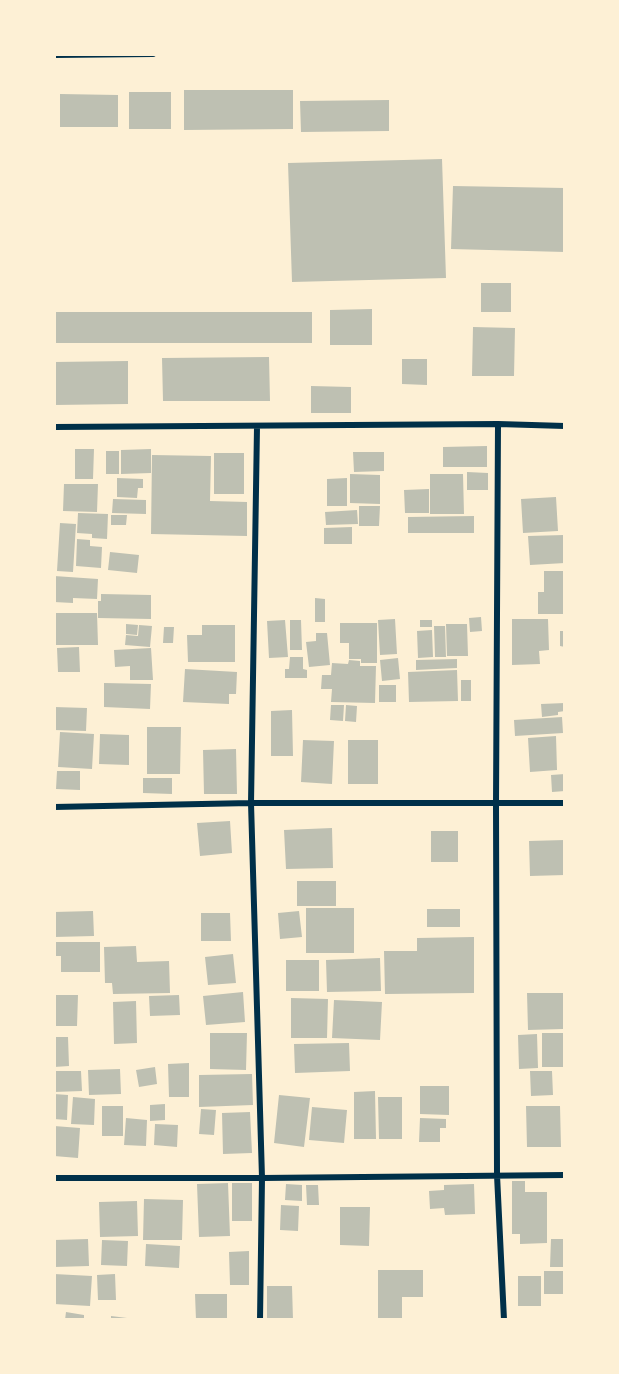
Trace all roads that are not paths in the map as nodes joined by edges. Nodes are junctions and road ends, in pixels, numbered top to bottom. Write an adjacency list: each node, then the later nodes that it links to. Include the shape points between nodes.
1 (153, 54): 2 (street)
2 (54, 55)
3 (498, 424): 4 (street); 6 (street); 9 (street)
4 (565, 426)
5 (54, 427): 6 (street)
6 (257, 427): 8 (street)
7 (565, 802): 9 (street)
8 (251, 803): 9 (street); 10 (street); 14 (street)
9 (496, 803): 11 (street)
10 (54, 807)
11 (497, 1175): 12 (street); 14 (street); 16 (street)
12 (565, 1175)
13 (54, 1178): 14 (street)
14 (262, 1178): 15 (street)
15 (261, 1320)
16 (504, 1320)

